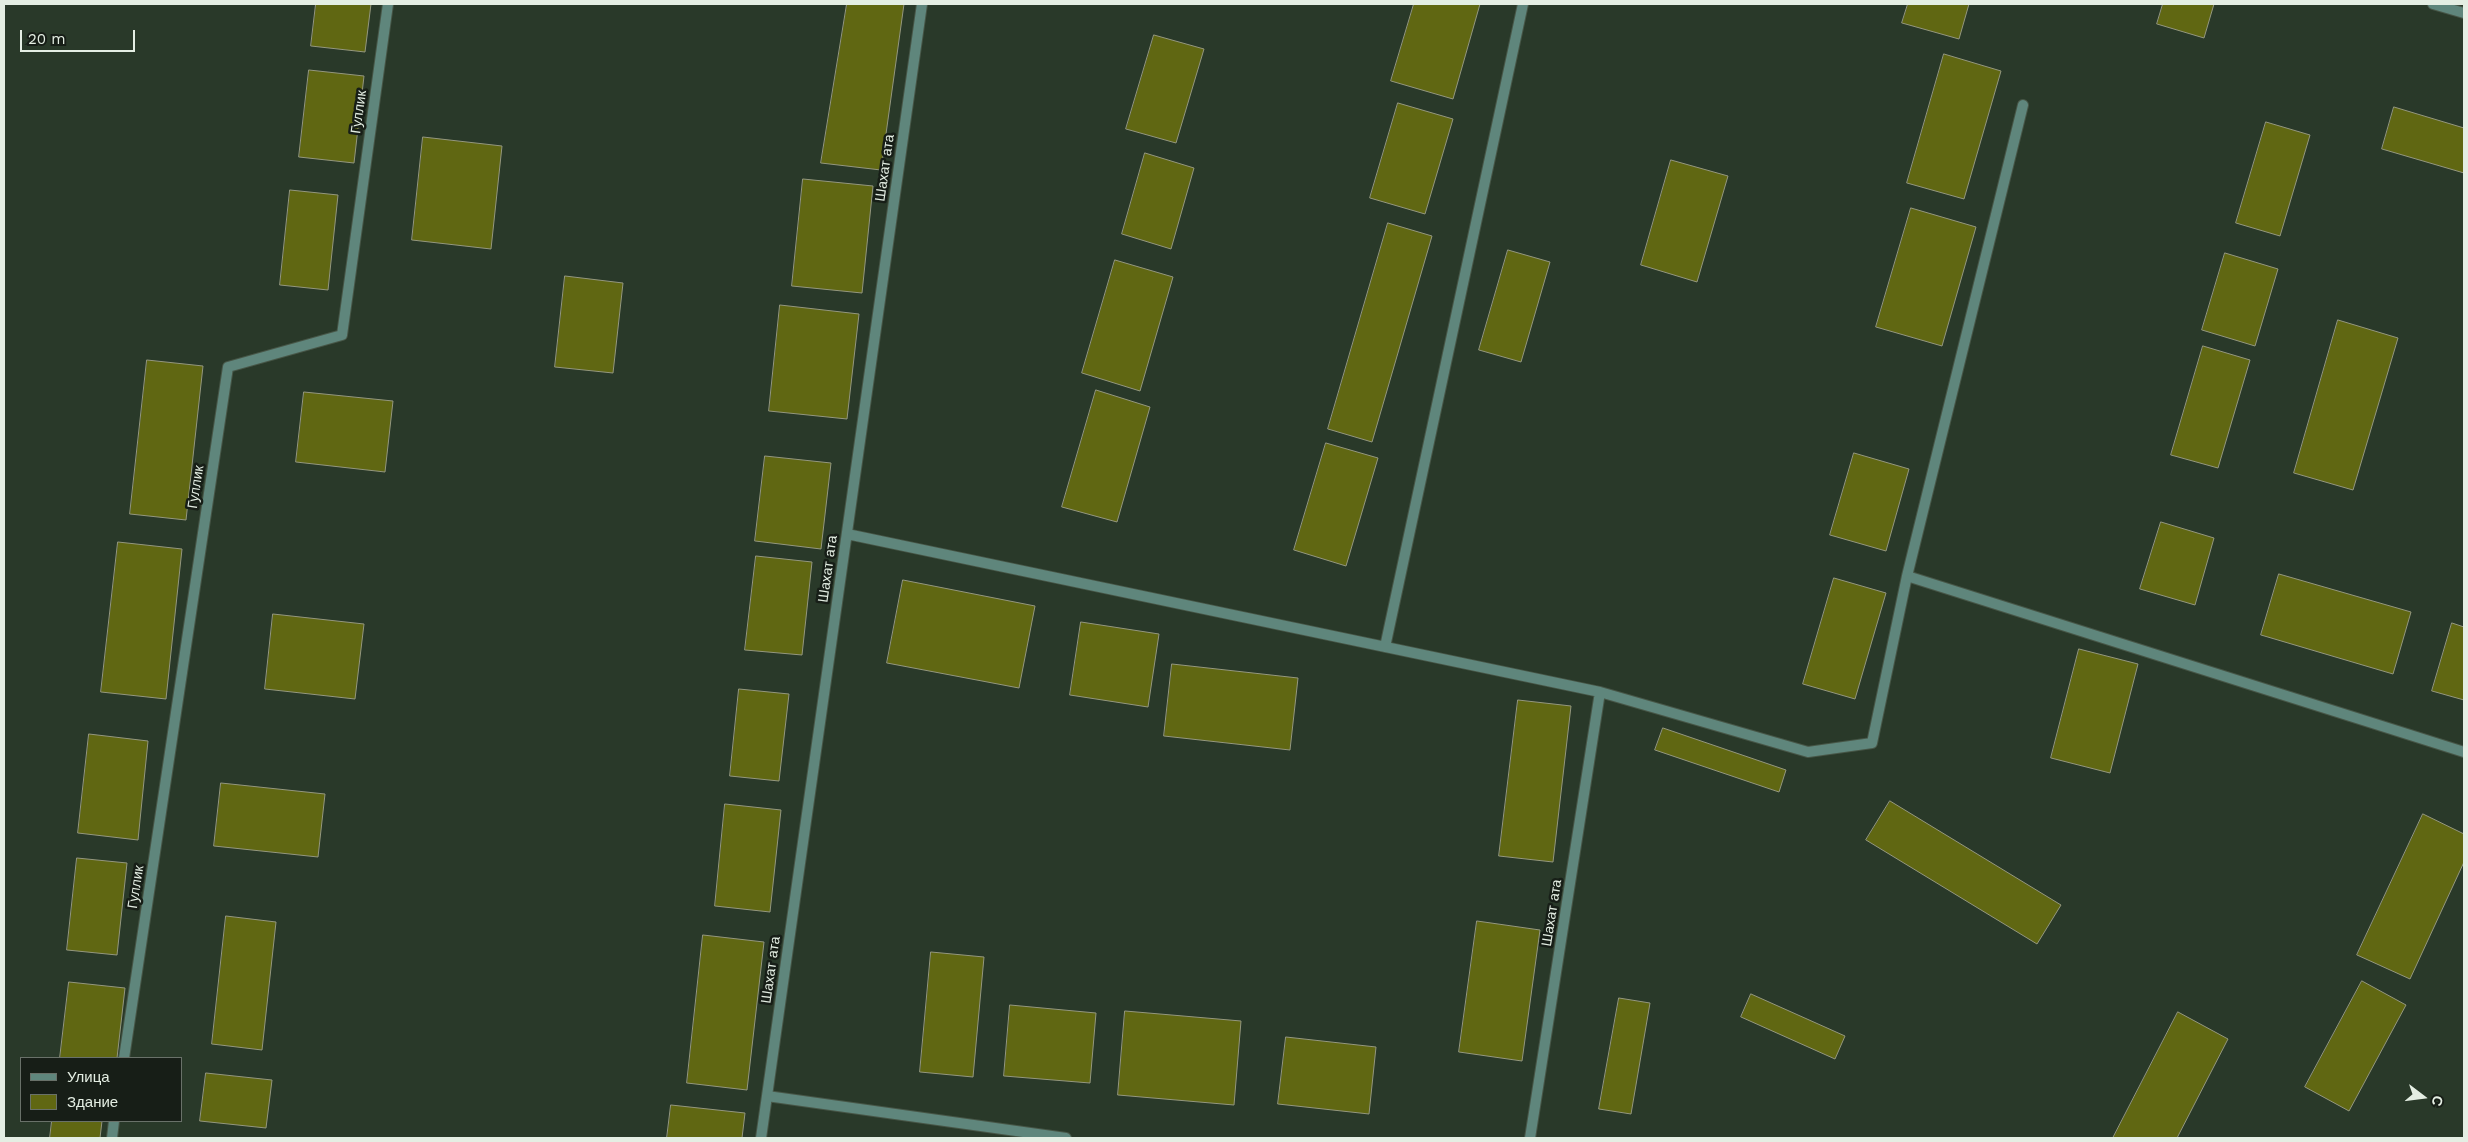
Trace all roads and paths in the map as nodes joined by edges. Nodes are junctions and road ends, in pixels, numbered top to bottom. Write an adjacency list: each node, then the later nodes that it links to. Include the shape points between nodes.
1 (388, 4): 12 (street, Гуллик, via 342,335 228,367)
2 (922, 4): 7 (street, Шахат ата)
3 (1523, 4): 9 (street)
4 (2433, 4): 5 (street)
5 (2464, 12)
6 (2024, 105): 8 (street)
7 (847, 534): 9 (street); 13 (street, Шахат ата)
8 (1906, 576): 10 (street, via 1872,743 1808,752); 11 (street)
9 (1385, 647): 10 (street)
10 (1600, 692): 18 (street, Шахат ата)
11 (2464, 752)
12 (124, 1057)
13 (767, 1096): 16 (street, Шахат ата); 17 (street)
14 (114, 1122): 15 (street)
15 (112, 1138)
16 (761, 1138)
17 (1066, 1138)
18 (1530, 1138)

